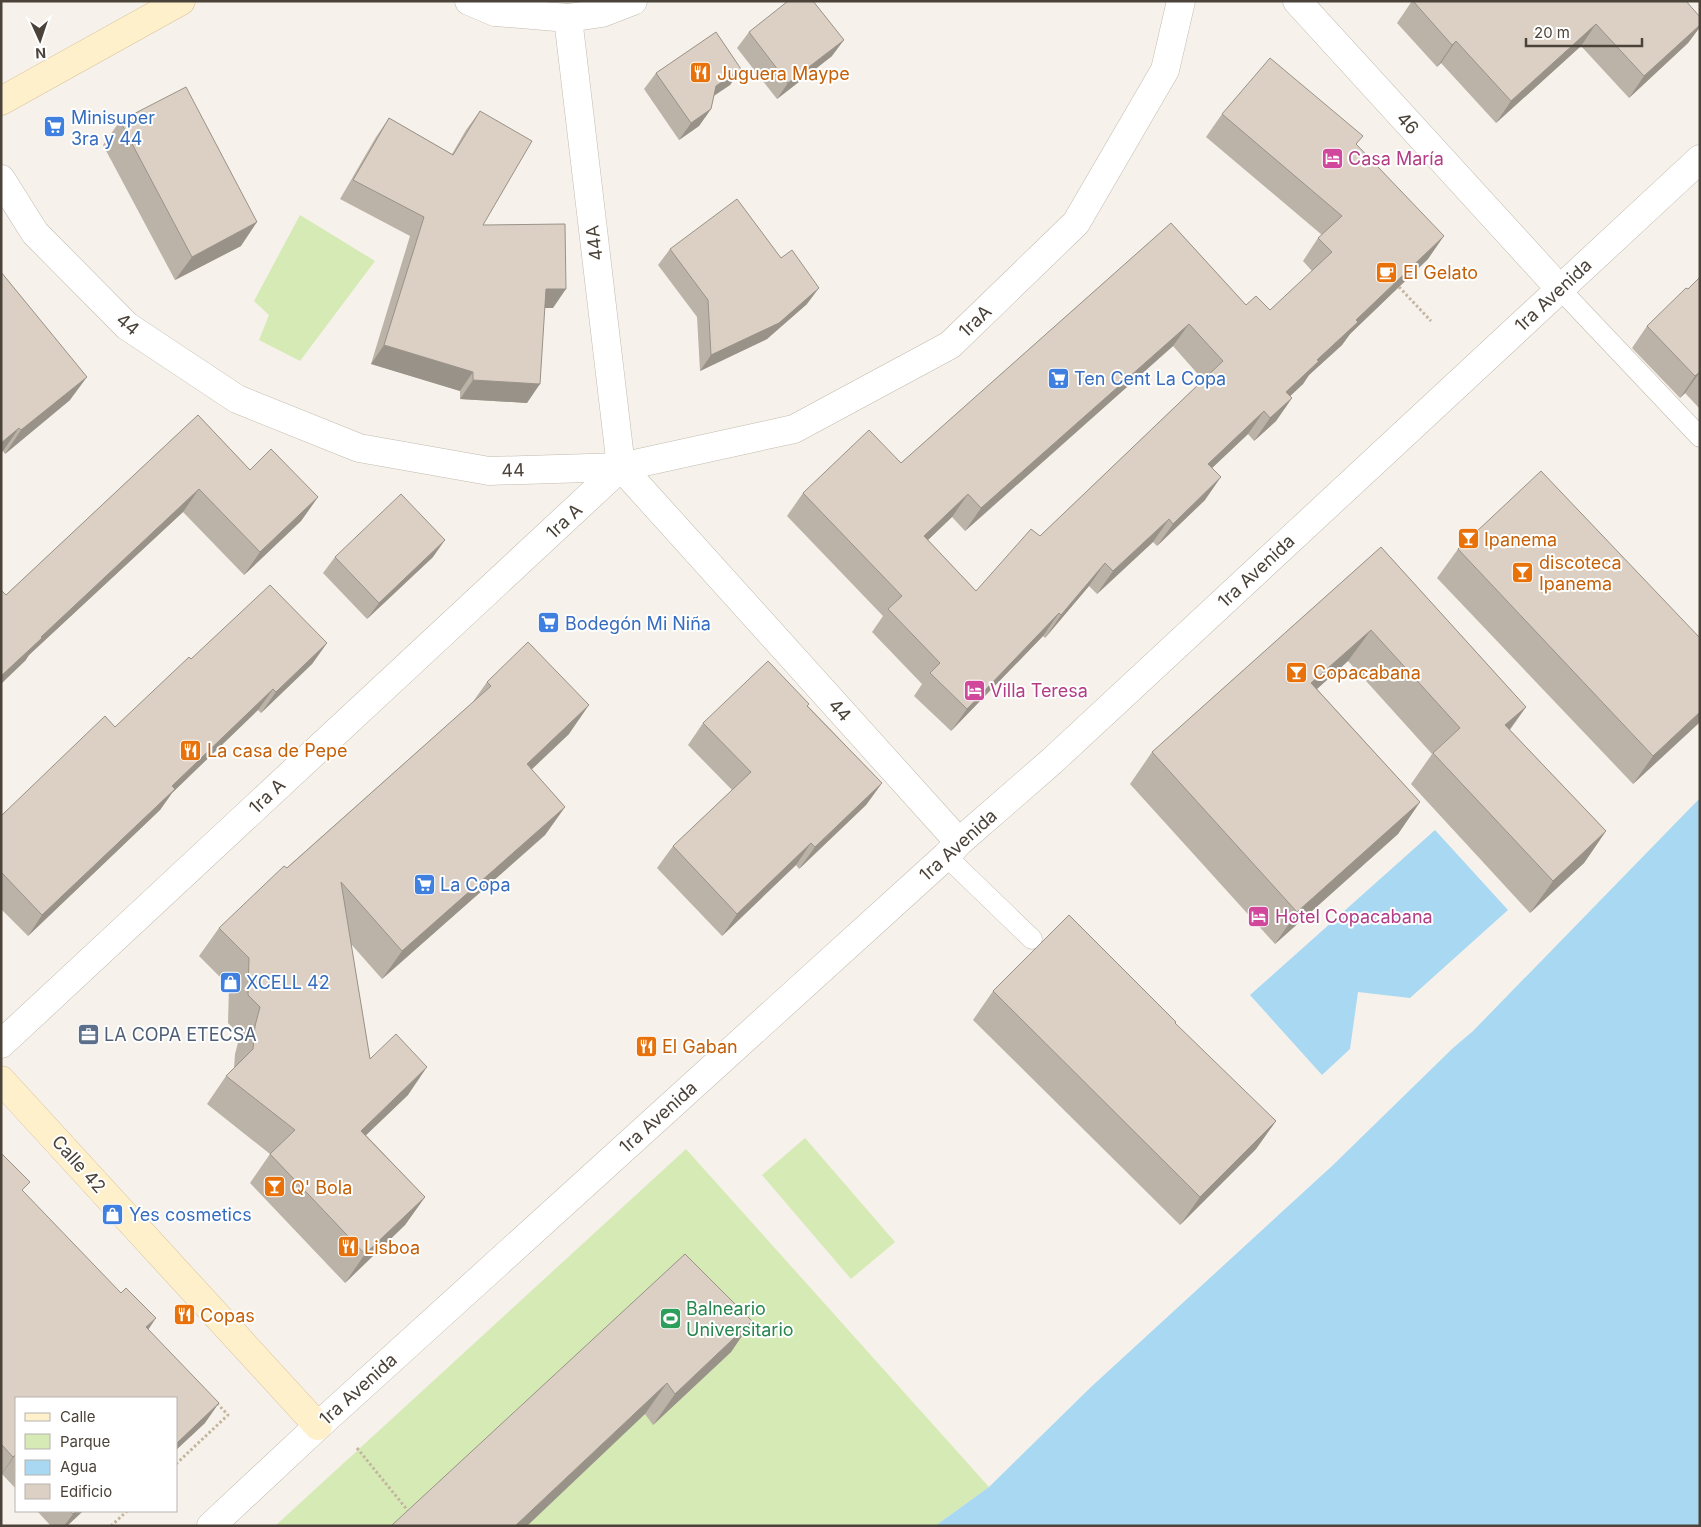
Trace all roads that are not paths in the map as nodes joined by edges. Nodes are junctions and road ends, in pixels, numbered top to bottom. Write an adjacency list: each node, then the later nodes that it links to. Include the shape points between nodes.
1 (181, 1): 7 (main road)
2 (469, 1): 6 (street, via 495,12)
3 (633, 1): 6 (street, via 602,13)
4 (1181, 1): 12 (street, 1raA, via 1165,70 1076,223 950,345 794,429)
5 (1297, 1): 10 (street, 46)
6 (568, 18): 12 (street, 44A)
7 (1, 101)
8 (1700, 159): 10 (street, 1ra Avenida)
9 (1, 179): 12 (street, 44, via 35,232 127,326 237,399 359,448 489,471)
10 (1560, 289): 11 (lane); 13 (street, 1ra Avenida)
11 (1700, 437)
12 (621, 467): 13 (street, 44); 15 (street, 1ra A)
13 (953, 849): 14 (lane); 17 (street, 1ra Avenida)
14 (1032, 939)
15 (1, 1044)
16 (1, 1080): 17 (main road, Calle 42)
17 (318, 1426): 18 (street, 1ra Avenida)
18 (211, 1526)

